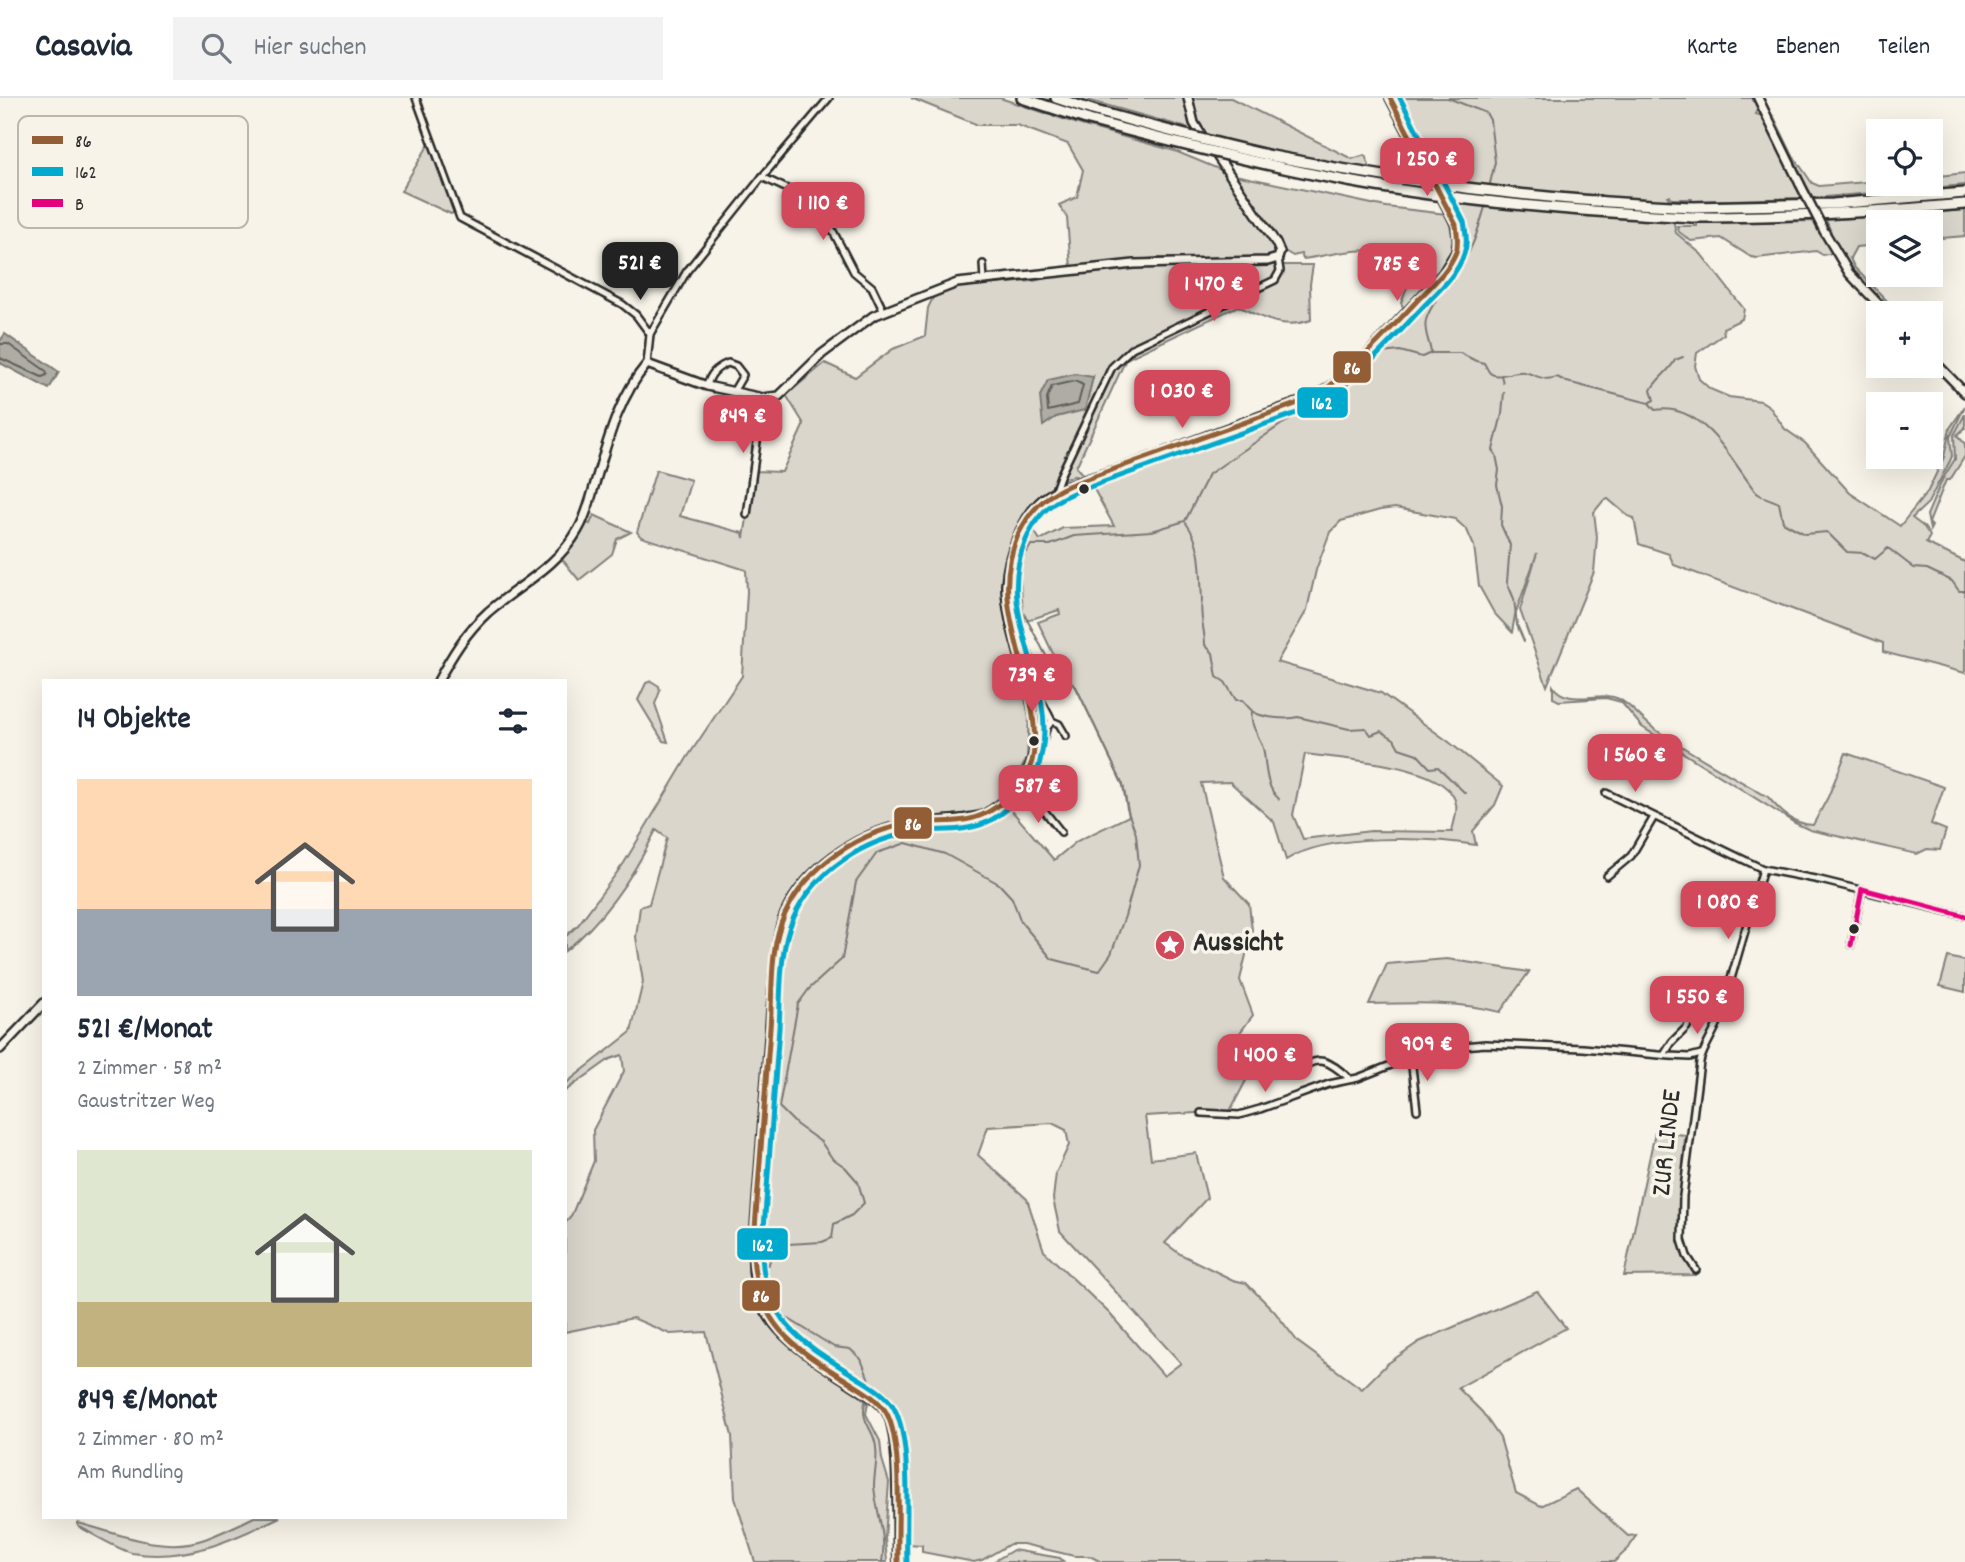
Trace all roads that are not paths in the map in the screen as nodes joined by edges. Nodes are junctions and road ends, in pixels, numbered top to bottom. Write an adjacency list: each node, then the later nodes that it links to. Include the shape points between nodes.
1 (416, 98): 18 (street, via 460,218 622,304)
2 (829, 98): 9 (street)
3 (1022, 98): 8 (highway)
4 (1056, 98): 8 (highway)
5 (1188, 98): 13 (main road, via 1199,133 1276,243)
6 (1390, 98): 25 (main road, via 1456,225 1456,252 1443,273 1352,369 1315,397)
7 (1758, 98): 16 (main road, bridge, via 1824,231 1849,273)
8 (1091, 115): 12 (highway, bridge, via 1388,177)
9 (762, 177): 17 (street, via 818,204 850,265 872,287); 18 (street, via 687,271)
10 (1965, 193): 12 (highway)
11 (1965, 204): 12 (highway, via 1760,217)
12 (1692, 212)
13 (1278, 258): 15 (main road, via 1134,264); 25 (street, via 1280,271 1275,280 1132,348 1112,368)
14 (983, 264): 15 (street)
15 (984, 280): 17 (main road, via 957,283)
16 (1876, 301)
17 (883, 310): 24 (main road, via 822,354 779,396)
18 (650, 334): 19 (street)
19 (647, 364): 21 (main road); 28 (main road, via 621,404 578,531 529,582 469,631)
20 (1943, 370): 23 (main road)
21 (707, 387): 22 (main road); 22 (street, via 710,375 728,363 743,375)
22 (733, 392): 24 (main road)
23 (1965, 393)
24 (764, 398): 26 (street)
25 (1054, 493): 27 (main road, via 1032,510 1013,547 1006,583)
26 (747, 515)
27 (1013, 628): 29 (street, via 1019,627 1044,709); 32 (main road, via 1036,737 1031,760)
28 (439, 679)
29 (1052, 721): 30 (street); 33 (street, via 1022,787)
30 (1066, 736)
31 (1606, 793): 34 (street)
32 (1008, 796): 33 (street, via 1018,804); 52 (main road, via 983,815 900,826 852,846 806,881 780,930 752,1255 754,1287 782,1334 864,1392 888,1415 894,1441)
33 (1025, 799): 35 (street, via 1039,804)
34 (1654, 817): 36 (street); 37 (street, via 1631,856)
35 (1061, 832)
36 (1763, 869): 38 (street); 44 (street, via 1719,1020)
37 (1607, 876)
38 (1862, 889): 39 (street); 40 (street)
39 (1965, 916)
40 (1852, 944)
41 (1695, 1002): 45 (street, ZUR LINDE, via 1687,1027)
42 (42, 1005): 43 (main road)
43 (0, 1049)
44 (1701, 1054): 45 (street, ZUR LINDE); 51 (street, ZUR LINDE, via 1683,1196 1682,1240)
45 (1664, 1055): 46 (street, ZUR LINDE, via 1485,1044)
46 (1411, 1058): 48 (street, ZUR LINDE); 49 (street)
47 (1298, 1071): 48 (street, via 1317,1060 1331,1063)
48 (1350, 1079): 50 (street, via 1239,1115)
49 (1417, 1111)
50 (1201, 1113)
51 (1696, 1270)
52 (898, 1562)

